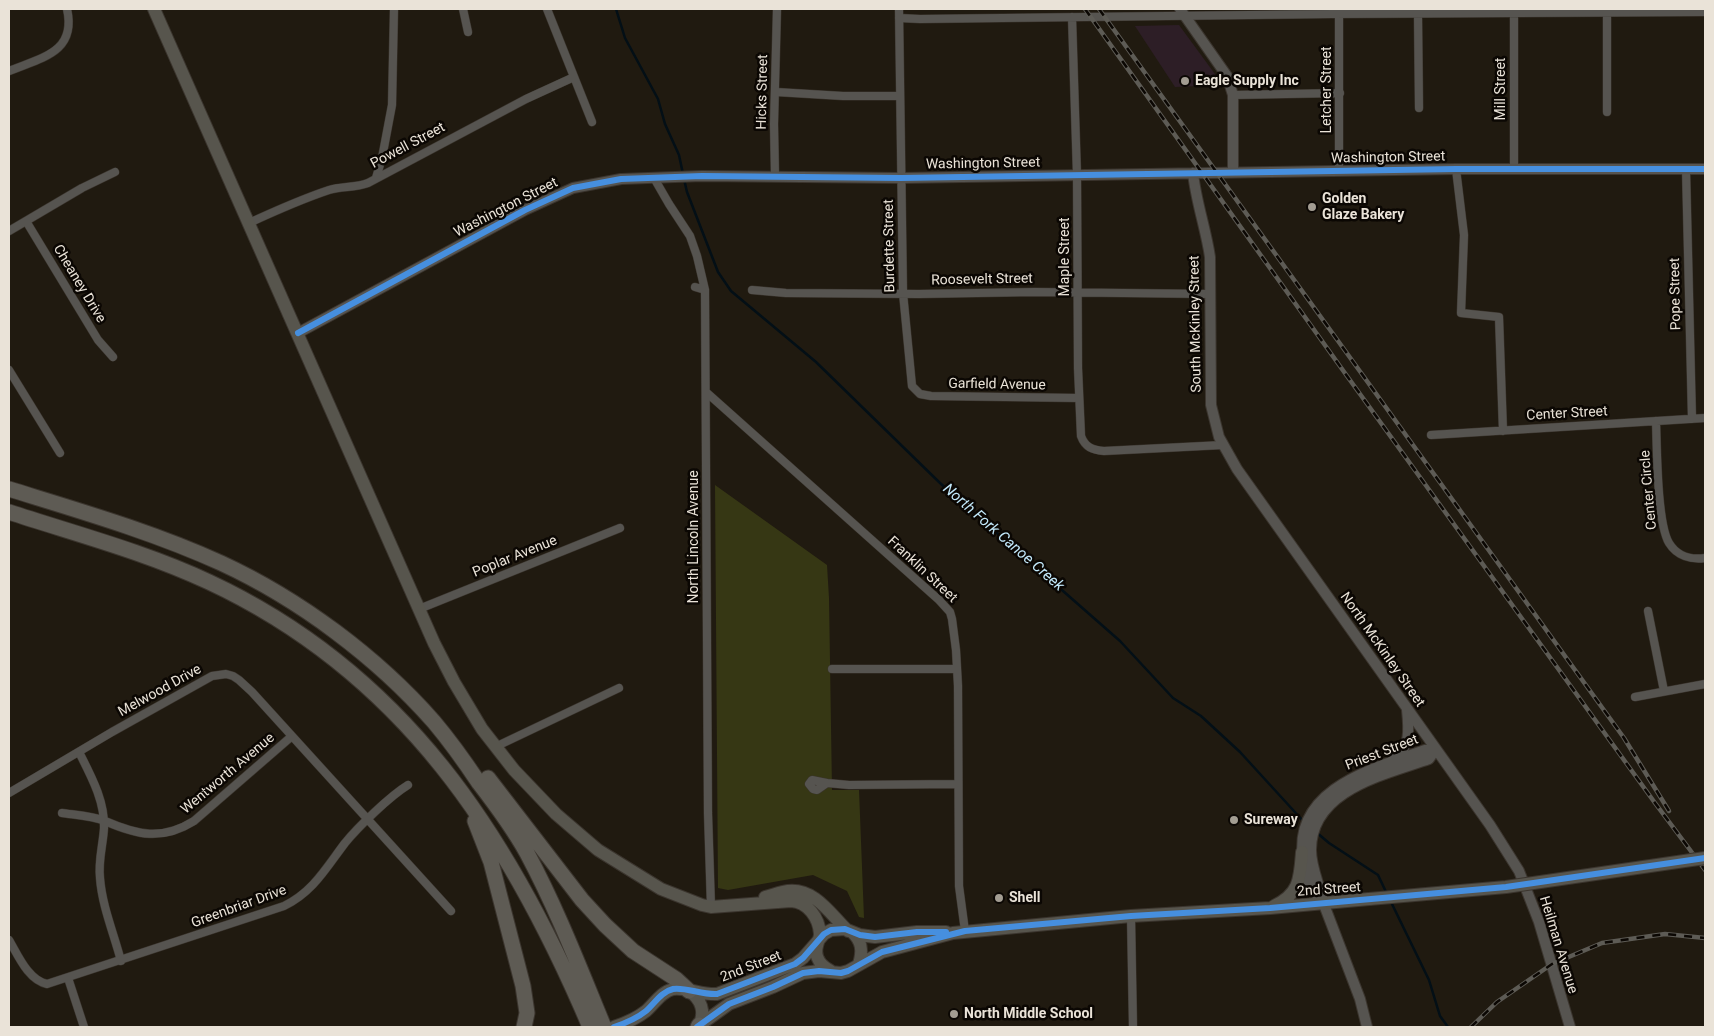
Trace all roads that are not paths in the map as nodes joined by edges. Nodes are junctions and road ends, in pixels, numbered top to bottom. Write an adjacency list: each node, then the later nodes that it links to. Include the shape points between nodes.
1 (67, 9): 17 (street, via 69,26 61,45 45,57)
2 (154, 9): 40 (main road)
3 (394, 9): 36 (street, via 392,105)
4 (463, 9): 16 (street)
5 (546, 9): 18 (street)
6 (777, 9): 19 (street, Hicks Street)
7 (899, 9): 15 (street, Burdette Street)
8 (1338, 11): 9 (street); 13 (street); 20 (street, Letcher Street)
9 (1182, 12): 14 (street); 21 (street, via 1227,76)
10 (1514, 12): 12 (street); 13 (street); 29 (street, Mill Street)
11 (1705, 12): 12 (street)
12 (1607, 13): 24 (street)
13 (1418, 14): 23 (street)
14 (1072, 17): 15 (street); 34 (street, Maple Street)
15 (899, 18): 22 (street, Burdette Street)
16 (468, 32)
17 (9, 71)
18 (574, 78): 25 (street); 36 (street, Powell Street, via 526,98)
19 (776, 92): 22 (street); 35 (street, Hicks Street)
20 (1340, 92): 21 (street); 30 (street, Letcher Street)
21 (1233, 95): 32 (street)
22 (900, 96): 38 (street, Burdette Street)
23 (1420, 108)
24 (1607, 112)
25 (592, 122)
26 (1456, 169): 29 (street, Washington Street); 30 (street, Washington Street); 57 (street, via 1464,235 1461,313 1499,317)
27 (1686, 169): 28 (street, Washington Street); 29 (street, Washington Street); 55 (street, Pope Street)
28 (1705, 169)
29 (1514, 170)
30 (1339, 171): 32 (street, Washington Street)
31 (115, 172): 39 (street)
32 (1233, 172): 33 (street, Washington Street)
33 (1193, 173): 34 (street, Washington Street); 47 (street, South McKinley Street, via 1210,257)
34 (1077, 175): 38 (street, Washington Street); 45 (street, Maple Street)
35 (776, 176): 37 (street, Washington Street); 38 (street, Washington Street)
36 (376, 178): 40 (street, Powell Street, via 362,185 332,189)
37 (654, 178): 43 (street, North Lincoln Avenue, via 690,236); 48 (street, Washington Street, via 621,179 573,188 508,219)
38 (901, 178): 46 (street, Burdette Street)
39 (26, 221): 41 (street); 49 (street, Cheaney Drive, via 98,340)
40 (249, 223): 48 (main road)
41 (9, 231)
42 (695, 287): 43 (street)
43 (705, 290): 52 (street, North Lincoln Avenue)
44 (752, 290): 46 (street, Roosevelt Street)
45 (1078, 292): 46 (street, Roosevelt Street); 47 (street, Roosevelt Street); 53 (street, Maple Street)
46 (903, 293): 51 (street, Burdette Street, via 910,381)
47 (1211, 294): 59 (street, South McKinley Street, via 1212,405 1215,426)
48 (298, 333): 65 (main road)
49 (114, 357)
50 (9, 370): 60 (street)
51 (916, 391): 53 (street, Garfield Avenue, via 931,396)
52 (706, 392): 68 (street, Franklin Street, via 945,605 954,626); 94 (street, North Lincoln Avenue)
53 (1079, 398): 59 (street, Maple Street, via 1081,436 1087,446 1095,450)
54 (1705, 418): 55 (street, Center Street)
55 (1692, 419): 56 (street, Center Street)
56 (1656, 421): 57 (street, Center Street); 64 (street, Center Circle, via 1665,536 1684,557)
57 (1503, 431): 58 (street, Center Street)
58 (1430, 435)
59 (1223, 445): 74 (street, North McKinley Street)
60 (60, 453)
61 (9, 489): 73 (highway, via 183,547 242,574 314,617 380,669)
62 (9, 512): 80 (highway, via 162,562 264,611 319,646 360,679 410,728)
63 (620, 528): 65 (street, Poplar Avenue)
64 (1705, 558)
65 (419, 609): 76 (main road, via 454,682)
66 (1648, 610): 71 (street)
67 (832, 669): 68 (street)
68 (957, 669): 82 (street, Franklin Street)
69 (1705, 684): 71 (street)
70 (619, 688): 76 (street)
71 (1664, 691): 72 (street)
72 (1635, 697)
73 (414, 701): 106 (highway, via 479,767 605,925 633,951); 107 (highway, via 450,741 526,852 550,899)
74 (1407, 709): 77 (street, North McKinley Street); 79 (street, via 1405,747)
75 (292, 736): 78 (street, Melwood Drive, via 239,680 219,674); 87 (street, Wentworth Avenue, via 194,821 178,830 142,834); 88 (street, Melwood Drive)
76 (496, 747): 94 (main road, via 534,792 598,850 661,889)
77 (1436, 749): 79 (street, Priest Street); 85 (street, Priest Street, via 1429,759 1349,789); 91 (street, North McKinley Street)
78 (79, 752): 84 (street, Melwood Drive); 87 (street, via 99,796)
79 (1388, 764): 85 (street, Priest Street, via 1338,786 1321,799)
80 (446, 770): 107 (highway, via 515,872); 109 (highway, via 470,811 491,862 526,1002)
81 (827, 783): 82 (street)
82 (957, 784): 99 (street, Franklin Street)
83 (408, 785): 88 (street, Greenbriar Drive)
84 (9, 793)
85 (1319, 811): 89 (street, Priest Street)
86 (62, 813): 87 (street, Wentworth Avenue)
87 (104, 820): 102 (street, via 99,877)
88 (367, 820): 96 (street, Melwood Drive); 102 (street, Greenbriar Drive, via 345,843 315,884 290,903)
89 (1305, 849): 92 (street, Priest Street, via 1306,878); 95 (main road, via 1297,886 1287,898)
90 (1705, 858): 92 (main road, 2nd Street, bridge, via 1506,887)
91 (1519, 871): 116 (street, Heilman Avenue, via 1539,922)
92 (1322, 902): 95 (main road, 2nd Street); 115 (street, Priest Street, via 1360,999)
93 (736, 904): 94 (main road); 98 (main road, via 789,891 806,893 820,902); 101 (main road, via 791,901 803,904 816,919)
94 (711, 907)
95 (1270, 908): 97 (main road, 2nd Street)
96 (451, 911)
97 (1130, 916): 99 (main road, 2nd Street); 114 (street)
98 (850, 932): 99 (main road, 2nd Street, via 875,937); 101 (main road, 2nd Street, via 838,928 830,930); 103 (main road, via 861,946)
99 (959, 932): 103 (main road, 2nd Street, via 882,952)
100 (9, 940): 105 (street, Greenbriar Drive, via 28,971 40,982 47,984)
101 (820, 940): 104 (main road, via 817,946 819,961); 106 (main road, 2nd Street, via 803,958 786,968 716,994)
102 (121, 961): 105 (street, Greenbriar Drive)
103 (860, 964): 104 (main road, 2nd Street, via 841,973)
104 (831, 971): 113 (main road, 2nd Street, via 811,971 794,976 774,988 729,1004)
105 (68, 978): 108 (street)
106 (689, 991): 112 (main road, 2nd Street, via 677,989 667,992 636,1018); 113 (main road, 2nd Street, via 702,1008)
107 (584, 996): 110 (highway); 111 (highway)
108 (84, 1027)
109 (524, 1027)
110 (590, 1027)
111 (604, 1027)
112 (614, 1027)
113 (698, 1027)
114 (1132, 1027)
115 (1367, 1027)
116 (1570, 1027)

